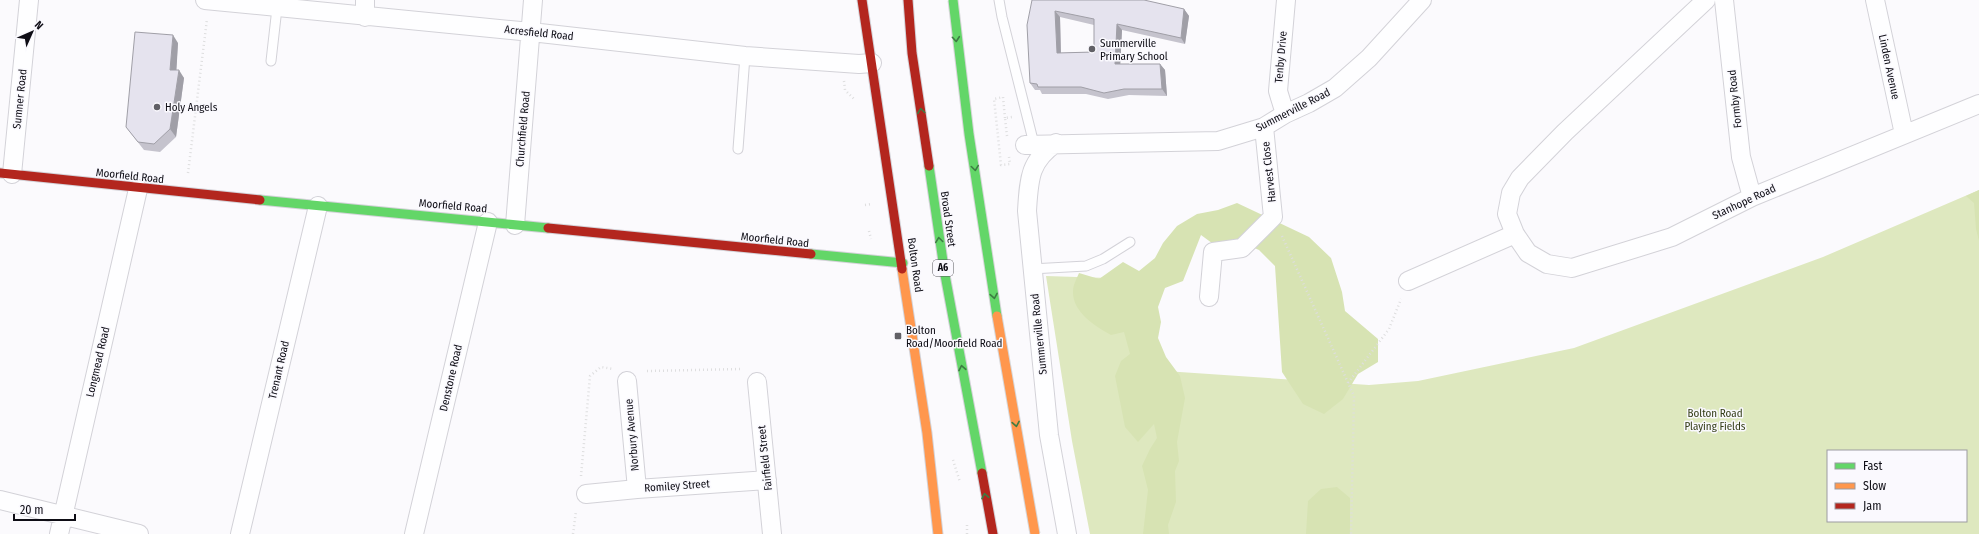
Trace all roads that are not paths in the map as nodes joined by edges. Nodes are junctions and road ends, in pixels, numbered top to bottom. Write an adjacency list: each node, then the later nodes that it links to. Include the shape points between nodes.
1 (29, 0): 26 (street, Sumner Road)
2 (533, 0): 15 (street, Churchfield Road)
3 (862, 0): 18 (main road, Bolton Road)
4 (908, 0): 51 (main road, Broad Street / A6, one-way to 4, via 945,276 912,53)
5 (953, 0): 52 (main road, one-way to 52, bridge, via 958,56 989,265)
6 (999, 0): 24 (lane)
7 (1286, 0): 20 (street, Tenby Drive, via 1278,91)
8 (1422, 0): 20 (street, Summerville Road, via 1370,58 1335,88)
9 (1706, 0): 32 (street, Stanhope Road, via 1565,132 1520,178 1511,193 1507,214)
10 (1724, 0): 28 (street, Formby Road, via 1741,158)
11 (1875, 0): 22 (street, Linden Avenue)
12 (206, 7): 13 (street, Acresfield Road)
13 (277, 8): 14 (street, Acresfield Road); 17 (lane)
14 (365, 8): 15 (street, Acresfield Road)
15 (531, 32): 16 (street, Acresfield Road); 31 (street, Churchfield Road)
16 (746, 56): 18 (street, Acresfield Road, via 853,64); 25 (lane)
17 (271, 62)
18 (872, 63): 34 (main road, Bolton Road)
19 (1979, 104): 22 (street, Stanhope Road)
20 (1285, 114): 21 (street, Summerville Road)
21 (1264, 128): 23 (street, Summerville Road, via 1218,141); 37 (street, Harvest Close, via 1273,217 1242,248 1212,252)
22 (1904, 134): 28 (street, Stanhope Road)
23 (1056, 143): 24 (street, Summerville Road); 35 (street, Summerville Road, via 1040,156 1029,182 1027,211)
24 (1023, 146)
25 (738, 149)
26 (6, 174): 27 (main road, Moorfield Road)
27 (138, 189): 29 (main road, Moorfield Road); 44 (street, Longmead Road)
28 (1752, 197): 32 (street, Stanhope Road, via 1672,237 1572,268 1547,264 1528,253)
29 (318, 206): 30 (main road, Moorfield Road); 47 (street, Trenant Road)
30 (488, 222): 31 (main road, Moorfield Road); 48 (street, Denstone Road)
31 (515, 225): 34 (main road, Moorfield Road)
32 (1515, 234): 36 (street)
33 (1130, 242): 35 (lane, via 1086,266)
34 (903, 263): 50 (main road, Bolton Road, via 927,433)
35 (1032, 269): 53 (street, Summerville Road, via 1050,435)
36 (1408, 281)
37 (1209, 297)
38 (622, 375): 41 (street, Norbury Avenue)
39 (757, 382): 40 (street, Fairfield Street)
40 (767, 480): 41 (street, Romiley Street); 49 (street, Fairfield Street)
41 (637, 489): 42 (street, Romiley Street)
42 (581, 493)
43 (0, 500): 44 (street)
44 (63, 516): 45 (street, Longmead Road); 46 (street)
45 (59, 534)
46 (139, 534)
47 (240, 534)
48 (414, 534)
49 (772, 534)
50 (938, 534)
51 (993, 534)
52 (1035, 534)
53 (1067, 534)

